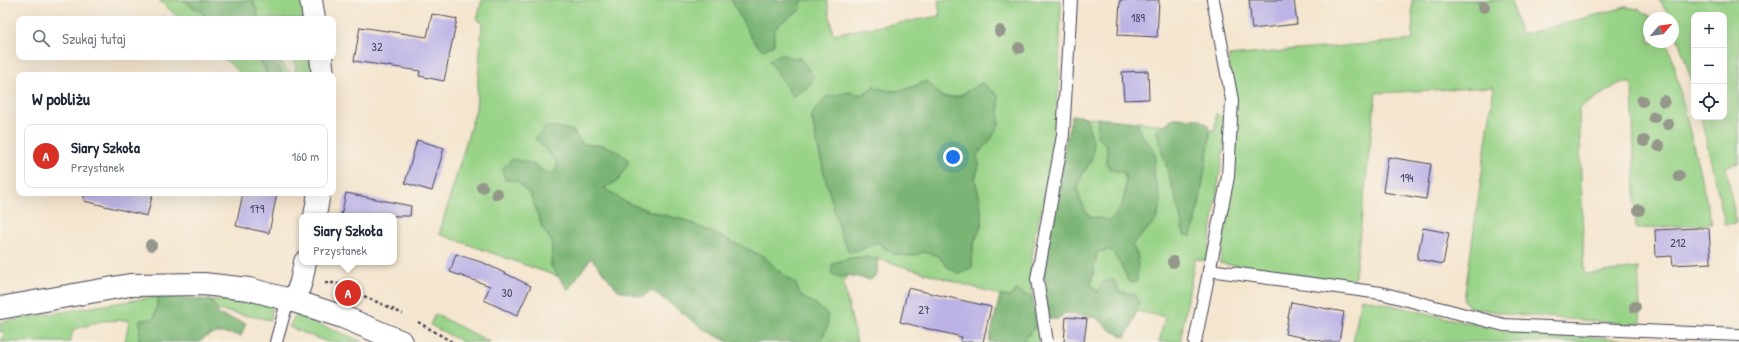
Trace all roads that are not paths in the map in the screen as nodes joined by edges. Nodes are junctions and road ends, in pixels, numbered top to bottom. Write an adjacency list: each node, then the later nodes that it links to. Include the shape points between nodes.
1 (310, 0): 4 (street)
2 (1071, 0): 16 (lane, via 1070,95 1037,279)
3 (1213, 0): 10 (lane, via 1232,100 1228,178)
4 (313, 16)
5 (321, 60): 6 (street)
6 (323, 72)
7 (318, 196): 8 (street)
8 (315, 213)
9 (304, 265): 11 (street, via 301,282)
10 (1209, 270): 13 (lane, via 1381,293 1504,326); 17 (lane)
11 (291, 300): 12 (street, via 249,289 203,284 130,285); 14 (lane); 15 (street, via 343,317)
12 (0, 308)
13 (1739, 335)
14 (276, 342)
15 (402, 342)
16 (1047, 342)
17 (1195, 342)

